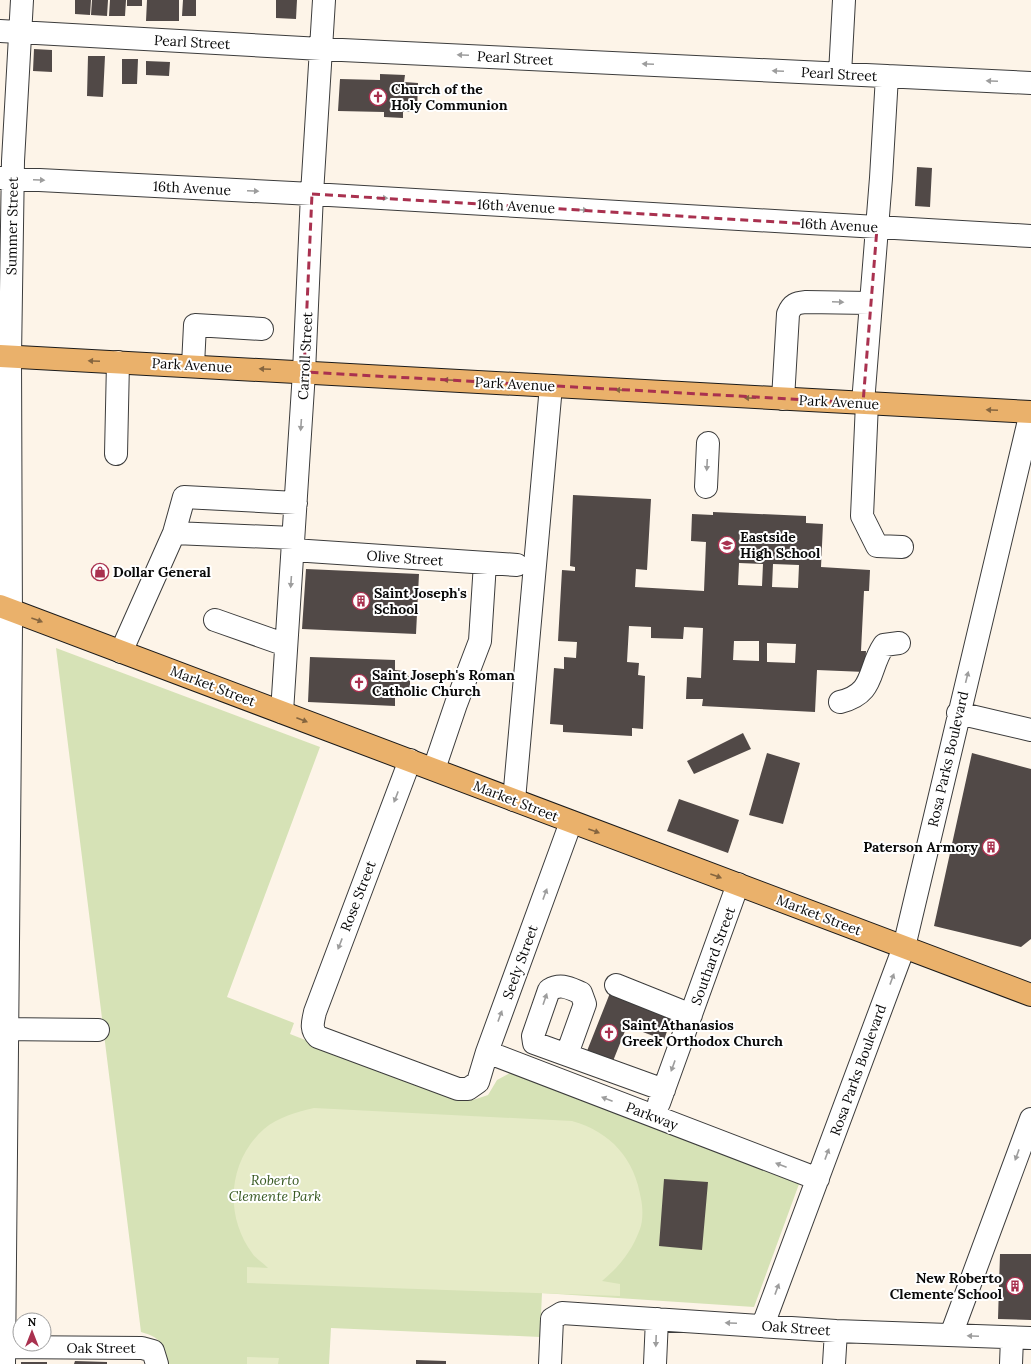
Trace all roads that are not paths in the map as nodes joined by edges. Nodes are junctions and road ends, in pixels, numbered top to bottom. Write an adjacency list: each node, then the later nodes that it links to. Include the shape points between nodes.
1 (22, 0): 4 (street, Summer Street)
2 (324, 0): 5 (street, Carroll Street)
3 (844, 0): 6 (street)
4 (10, 32): 5 (street, Pearl Street); 9 (street, Summer Street)
5 (321, 49): 6 (street, Pearl Street, one-way to 5); 10 (street, Carroll Street)
6 (840, 74): 7 (street, Pearl Street)
7 (887, 76): 8 (street, Pearl Street, one-way to 7); 11 (street)
8 (1031, 83)
9 (7, 178): 10 (street, 16th Avenue, one-way to 10); 15 (street, Summer Street)
10 (312, 194): 11 (street, 16th Avenue, one-way to 11); 18 (street, Carroll Street)
11 (877, 228): 12 (street, 16th Avenue); 13 (street)
12 (1031, 236)
13 (870, 303): 20 (street, one-way to 13, via 790,307 796,303 806,302); 21 (street)
14 (262, 329): 17 (street, via 195,325)
15 (5, 356): 16 (main road, Park Avenue, one-way to 15); 32 (street, Summer Street)
16 (118, 362): 17 (main road, Park Avenue); 24 (street)
17 (193, 365): 18 (main road, Park Avenue, one-way to 17)
18 (304, 372): 19 (main road, Park Avenue, one-way to 18); 26 (street, Carroll Street, one-way to 26)
19 (551, 386): 20 (main road, Park Avenue, one-way to 19); 44 (street)
20 (783, 399): 21 (main road, Park Avenue)
21 (865, 403): 22 (main road, Park Avenue, one-way to 21); 29 (street, via 862,516 877,546)
22 (1031, 412): 40 (street, Rosa Parks Boulevard, one-way to 22)
23 (708, 443): 25 (street, one-way to 25)
24 (116, 454)
25 (706, 487)
26 (296, 503): 27 (street, via 184,497); 28 (street, Carroll Street)
27 (174, 533): 28 (street, Olive Street); 36 (street)
28 (293, 544): 30 (street, Olive Street); 35 (street, Carroll Street, one-way to 35)
29 (902, 547)
30 (485, 563): 31 (street, Olive Street); 43 (street, via 480,641)
31 (517, 565)
32 (5, 608): 36 (main road, Market Street, one-way to 36); 39 (street, Summer Street)
33 (215, 620): 35 (street)
34 (898, 643): 37 (street, via 884,645 868,683 852,699)
35 (286, 645): 38 (street, Carroll Street)
36 (121, 652): 38 (main road, Market Street)
37 (840, 702)
38 (282, 712): 42 (main road, Market Street, one-way to 42)
39 (5, 713): 46 (street, Summer Street)
40 (958, 713): 41 (street); 48 (street, Rosa Parks Boulevard)
41 (1031, 730)
42 (410, 760): 43 (main road, Market Street); 57 (street, Rose Street, one-way to 57, via 315,1012 312,1028 318,1037)
43 (434, 769): 44 (main road, Market Street)
44 (514, 800): 45 (main road, Market Street)
45 (571, 822): 47 (main road, Market Street, one-way to 47); 55 (street, Seely Street, one-way to 45)
46 (4, 860): 49 (street, Summer Street)
47 (738, 884): 48 (main road, Market Street); 52 (street, Southard Street)
48 (904, 947): 51 (main road, Market Street); 61 (street, Rosa Parks Boulevard, one-way to 48)
49 (4, 959): 53 (street, Summer Street)
50 (616, 985): 52 (street)
51 (1031, 995)
52 (691, 1015): 58 (street, Southard Street, one-way to 58)
53 (4, 1029): 54 (street); 67 (street, Summer Street)
54 (98, 1030)
55 (487, 1052): 57 (street, Seely Street, via 478,1082 468,1089); 59 (street, Parkway, one-way to 55)
56 (567, 1054): 58 (street)
57 (458, 1089)
58 (664, 1090): 59 (street, Southard Street)
59 (654, 1117): 61 (street, Parkway, one-way to 59)
60 (1031, 1119): 65 (street, one-way to 65)
61 (818, 1178): 63 (street, Rosa Parks Boulevard, one-way to 61)
62 (657, 1319): 63 (street, Oak Street, one-way to 62); 69 (street, Oak Street, via 562,1313 552,1319); 70 (street, one-way to 70)
63 (763, 1325): 64 (street, Oak Street)
64 (836, 1331): 65 (street, Oak Street); 71 (street)
65 (951, 1335): 66 (street, Oak Street, one-way to 65)
66 (1022, 1338): 72 (street)
67 (3, 1353): 68 (street, Oak Street, via 148,1348)
68 (155, 1358)
69 (550, 1364)
70 (655, 1364)
71 (834, 1364)
72 (1011, 1364)

